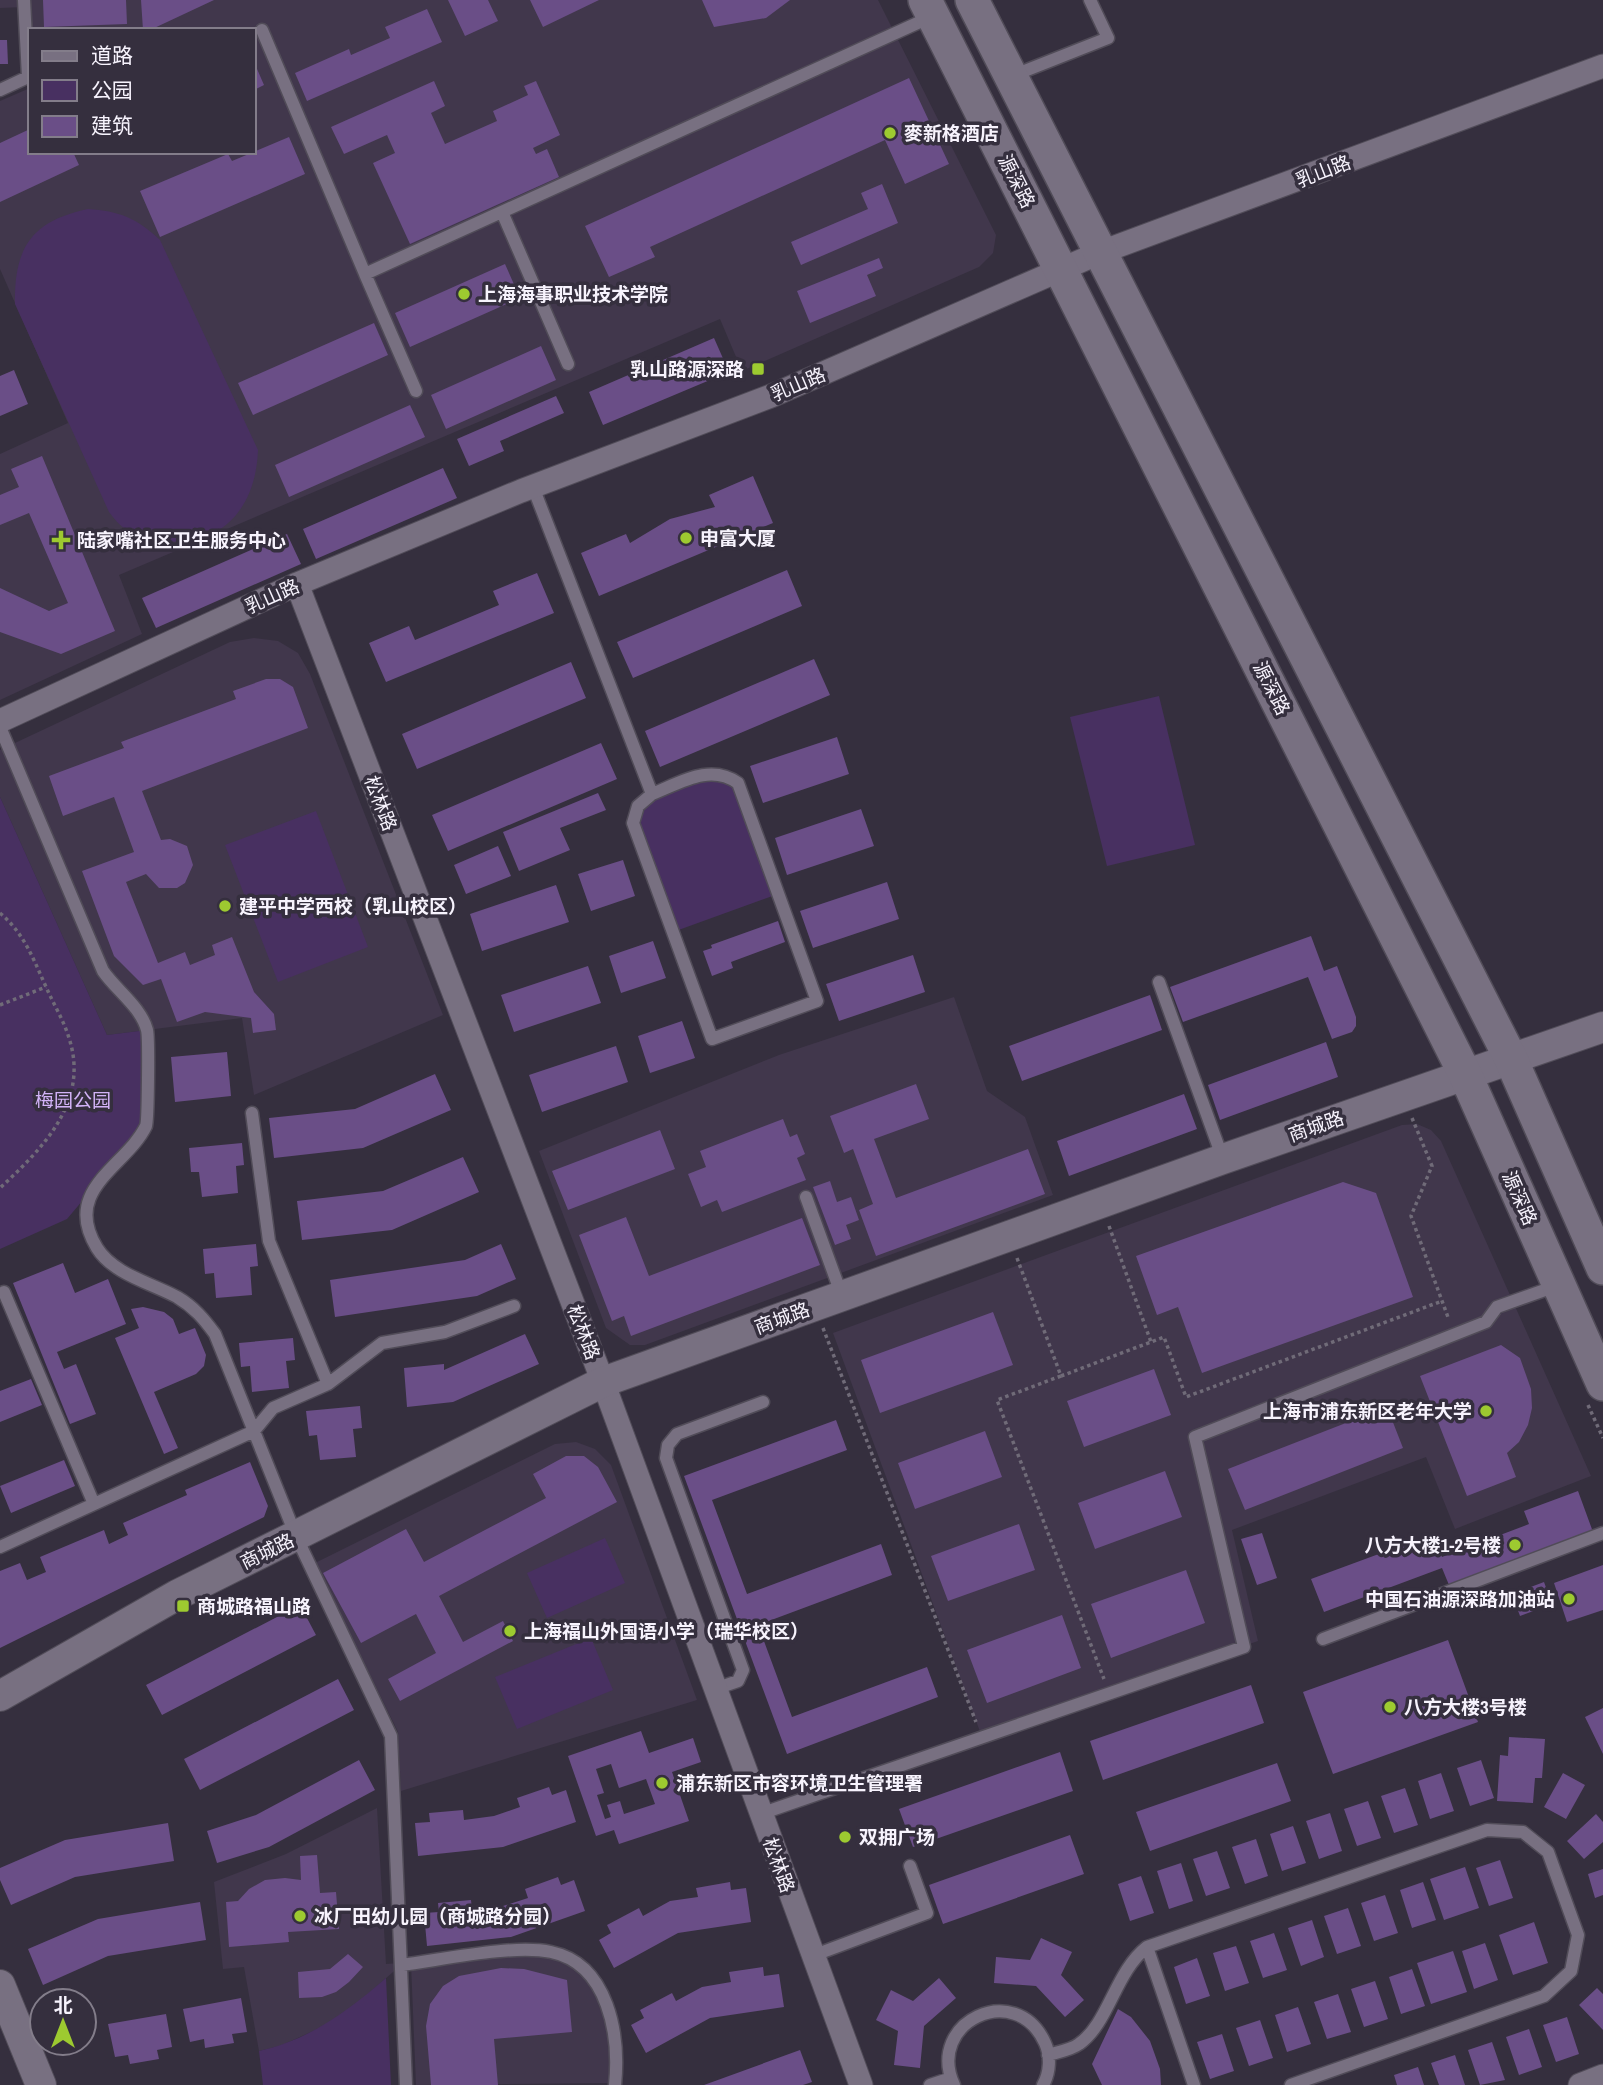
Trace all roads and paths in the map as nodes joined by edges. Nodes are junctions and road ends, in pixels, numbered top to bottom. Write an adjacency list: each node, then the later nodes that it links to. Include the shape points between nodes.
1 (24, 0): 8 (lane, via 28,77)
2 (972, 0): 7 (main road)
3 (1090, 0): 7 (lane, via 1108,38)
4 (930, 8): 9 (lane); 11 (main road, 源深路)
5 (262, 30): 12 (lane)
6 (1603, 66): 10 (street, 乳山路)
7 (1012, 76): 10 (main road)
8 (0, 90)
9 (502, 212): 12 (lane); 13 (lane)
10 (1099, 253): 11 (street, 乳山路); 25 (main road)
11 (1062, 269): 15 (street, 乳山路, via 771,396); 26 (main road, 源深路)
12 (365, 274): 14 (lane)
13 (568, 364)
14 (416, 391)
15 (533, 487): 16 (street, 乳山路); 19 (lane)
16 (297, 584): 17 (street, 乳山路); 43 (street, 松林路)
17 (0, 721)
18 (0, 727): 47 (lane, via 103,971 115,990 134,1006 147,1030 147,1124 95,1186 87,1206 89,1227 111,1265 199,1312 215,1334)
19 (652, 794): 19 (lane, via 638,806 633,823 712,1040 817,1001 738,783 726,774 709,772)
20 (0, 913): 22 (path, via 26,941)
21 (1159, 982): 29 (lane)
22 (46, 987): 23 (path); 30 (path, via 70,1039 74,1068 71,1098 57,1127)
23 (0, 1005)
24 (1603, 1027): 25 (street, 商城路)
25 (1510, 1057): 26 (street, 商城路); 34 (main road)
26 (1465, 1074): 27 (street, 商城路); 35 (main road, 源深路)
27 (1403, 1096): 29 (street, 商城路); 38 (path, via 1432,1166 1411,1216)
28 (252, 1113): 44 (lane, via 269,1241)
29 (1223, 1158): 32 (street, 商城路)
30 (0, 1188)
31 (806, 1197): 37 (lane)
32 (1101, 1203): 33 (street, 商城路); 41 (path)
33 (1009, 1236): 37 (street, 商城路); 42 (path)
34 (1603, 1268)
35 (1559, 1285): 40 (lane, via 1497,1307 1486,1322); 45 (main road, 源深路)
36 (4, 1292): 48 (lane)
37 (828, 1301): 43 (street, 商城路); 56 (path)
38 (1442, 1301): 40 (path); 41 (path, via 1186,1397 1164,1338)
39 (514, 1306): 44 (lane, via 445,1332 382,1343)
40 (1454, 1335): 54 (lane, via 1195,1437 1244,1647)
41 (1151, 1342): 42 (path)
42 (1061, 1376): 54 (path, via 998,1400)
43 (603, 1382): 50 (street, 商城路); 53 (street, 松林路)
44 (328, 1384): 47 (lane, via 273,1408)
45 (1603, 1384)
46 (763, 1402): 53 (lane, via 677,1434 668,1444 666,1458 743,1670 738,1681)
47 (254, 1431): 48 (lane); 50 (lane)
48 (94, 1504): 51 (lane)
49 (1603, 1533): 52 (lane)
50 (296, 1536): 55 (street, 商城路, via 177,1595); 61 (lane, via 391,1736)
51 (0, 1547)
52 (1323, 1639)
53 (715, 1689): 57 (street, 松林路)
54 (1109, 1693): 56 (lane)
55 (0, 1696)
56 (982, 1737): 57 (lane)
57 (760, 1814): 60 (street, 松林路)
58 (910, 1867): 60 (lane, via 927,1913)
59 (1147, 1947): 63 (lane, via 1132,1959 1089,2036 1076,2046); 72 (lane); 73 (lane, via 1487,1830 1523,1832 1548,1852 1578,1934 1571,1971 1559,1984 1544,1996)
60 (812, 1956): 69 (street, 松林路)
61 (401, 1965): 67 (lane); 68 (lane, via 530,1949 553,1952 581,1965 601,1990 613,2024 618,2057)
62 (0, 1985): 66 (street)
63 (1048, 2055): 65 (lane, via 1041,2033 1030,2022 1000,2011 984,2013 956,2033 949,2049); 71 (lane)
64 (1603, 2076): 74 (street)
65 (952, 2081): 70 (lane)
66 (41, 2085)
67 (406, 2085)
68 (615, 2085)
69 (860, 2085)
70 (930, 2085)
71 (1043, 2085)
72 (1194, 2085)
73 (1291, 2085)
74 (1580, 2085)

